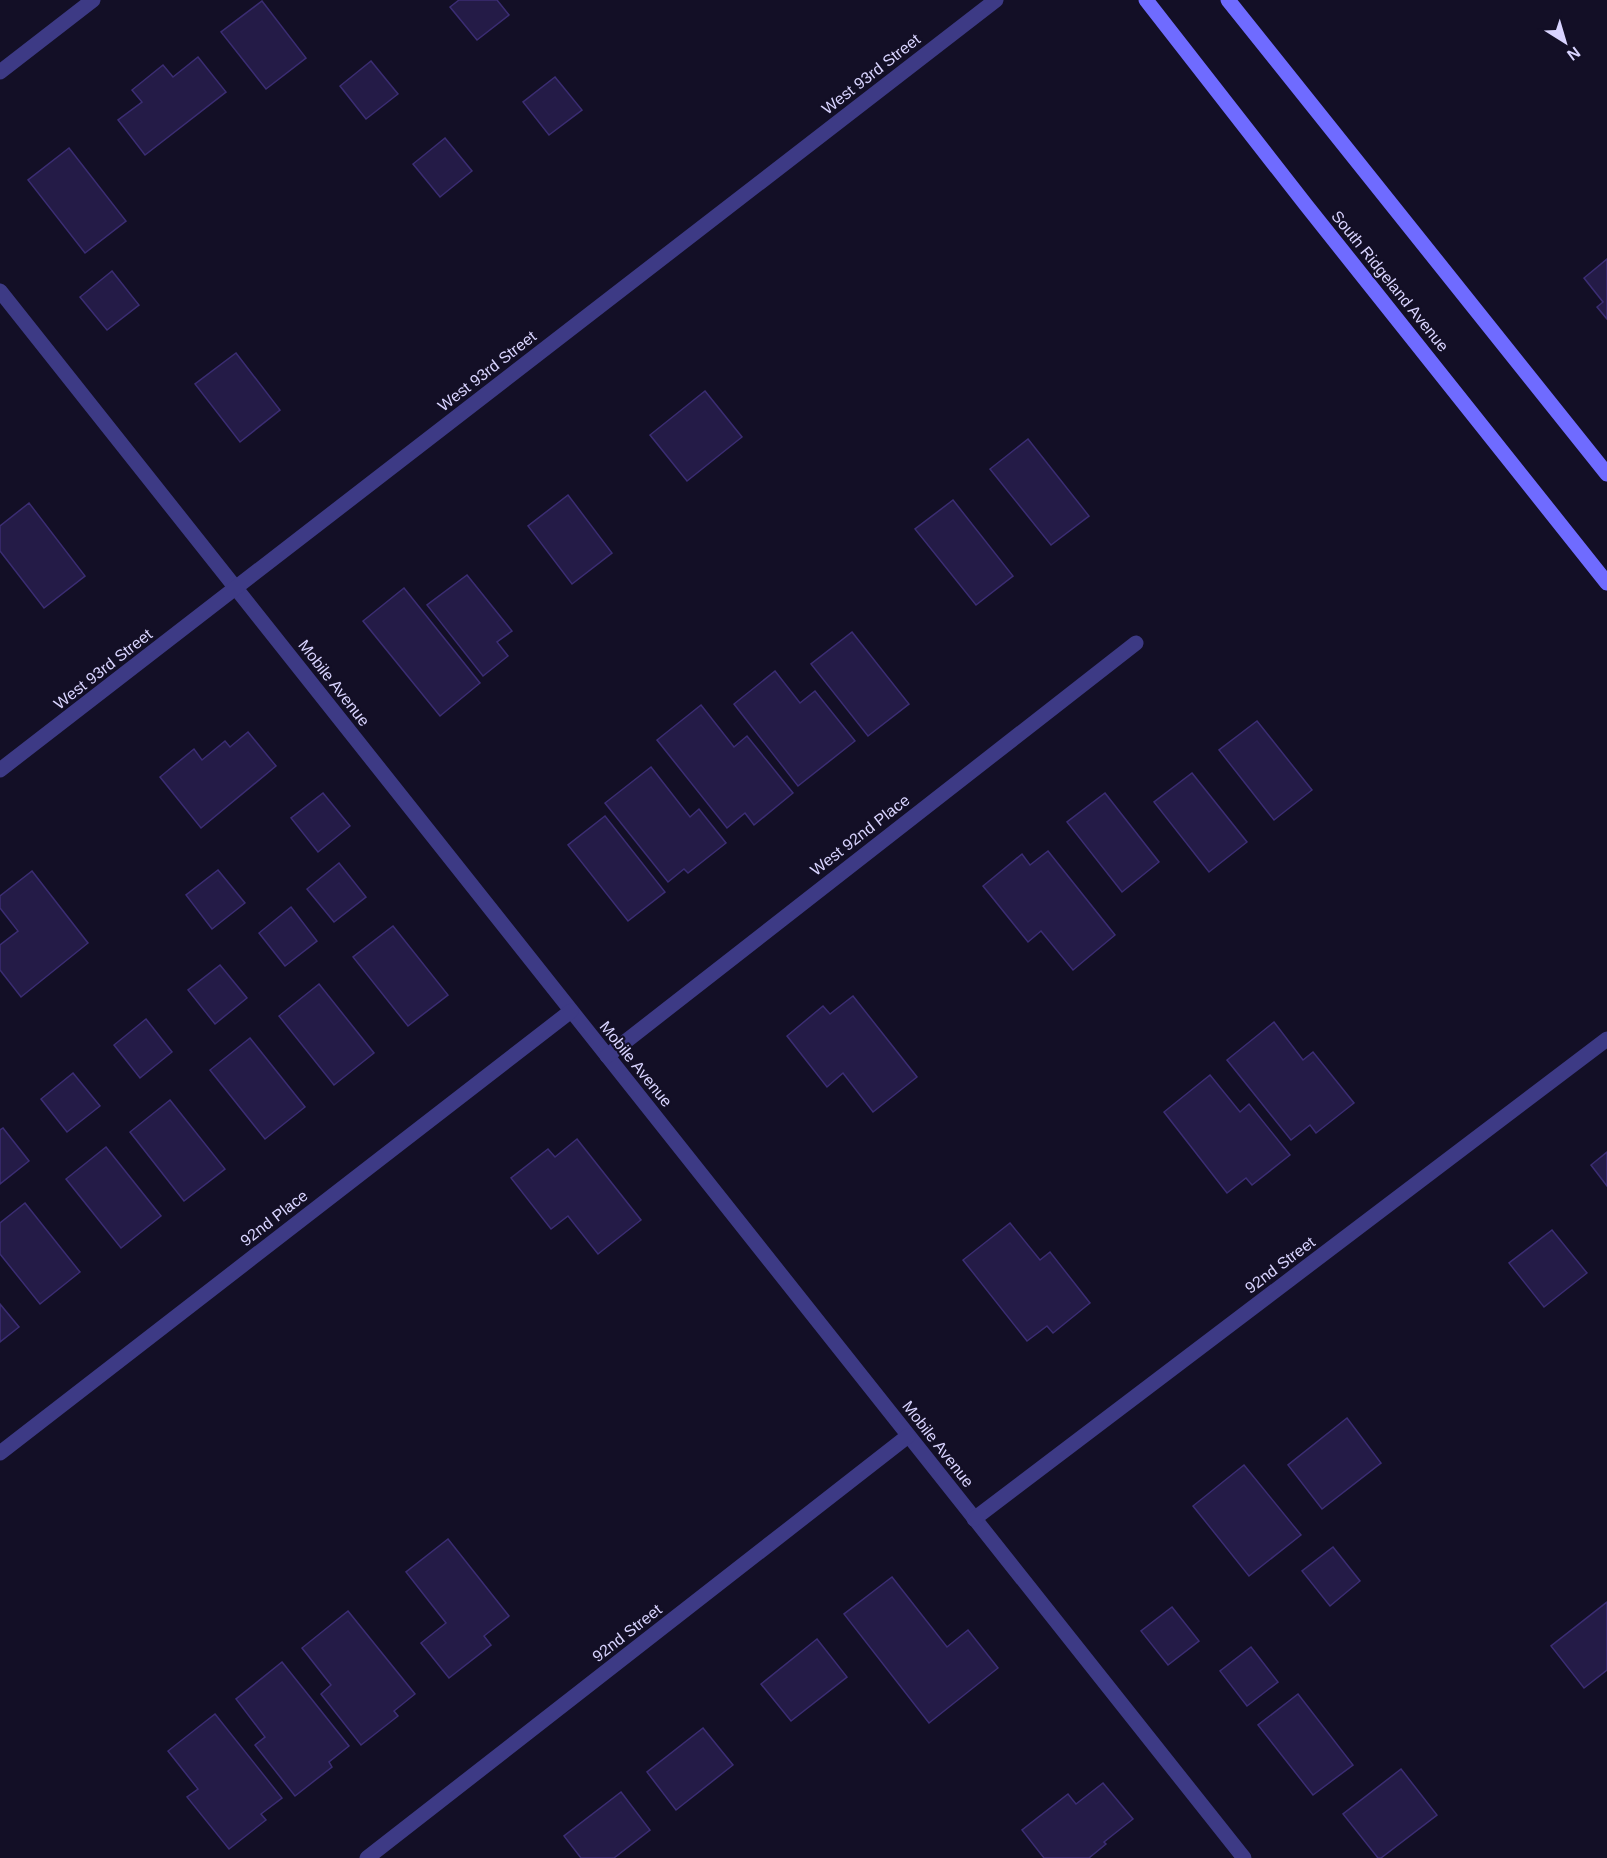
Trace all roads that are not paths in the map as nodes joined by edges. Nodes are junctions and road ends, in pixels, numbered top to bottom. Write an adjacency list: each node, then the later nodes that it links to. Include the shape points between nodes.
1 (93, 0): 5 (street)
2 (996, 0): 9 (street, West 93rd Street)
3 (1146, 0): 8 (main road, South Ridgeland Avenue)
4 (1228, 0): 7 (main road)
5 (0, 72)
6 (0, 291): 9 (street, Mobile Avenue)
7 (1607, 474)
8 (1607, 583)
9 (236, 589): 11 (street, West 93rd Street); 12 (street, Mobile Avenue)
10 (1136, 643): 14 (street, West 92nd Place)
11 (0, 770)
12 (571, 1011): 14 (street, Mobile Avenue); 16 (street, 92nd Place)
13 (1607, 1039): 17 (street, 92nd Street)
14 (607, 1056): 15 (street, Mobile Avenue)
15 (908, 1436): 17 (street, Mobile Avenue); 18 (street, 92nd Street)
16 (0, 1453)
17 (974, 1519): 19 (street, Mobile Avenue)
18 (367, 1858)
19 (1244, 1858)

